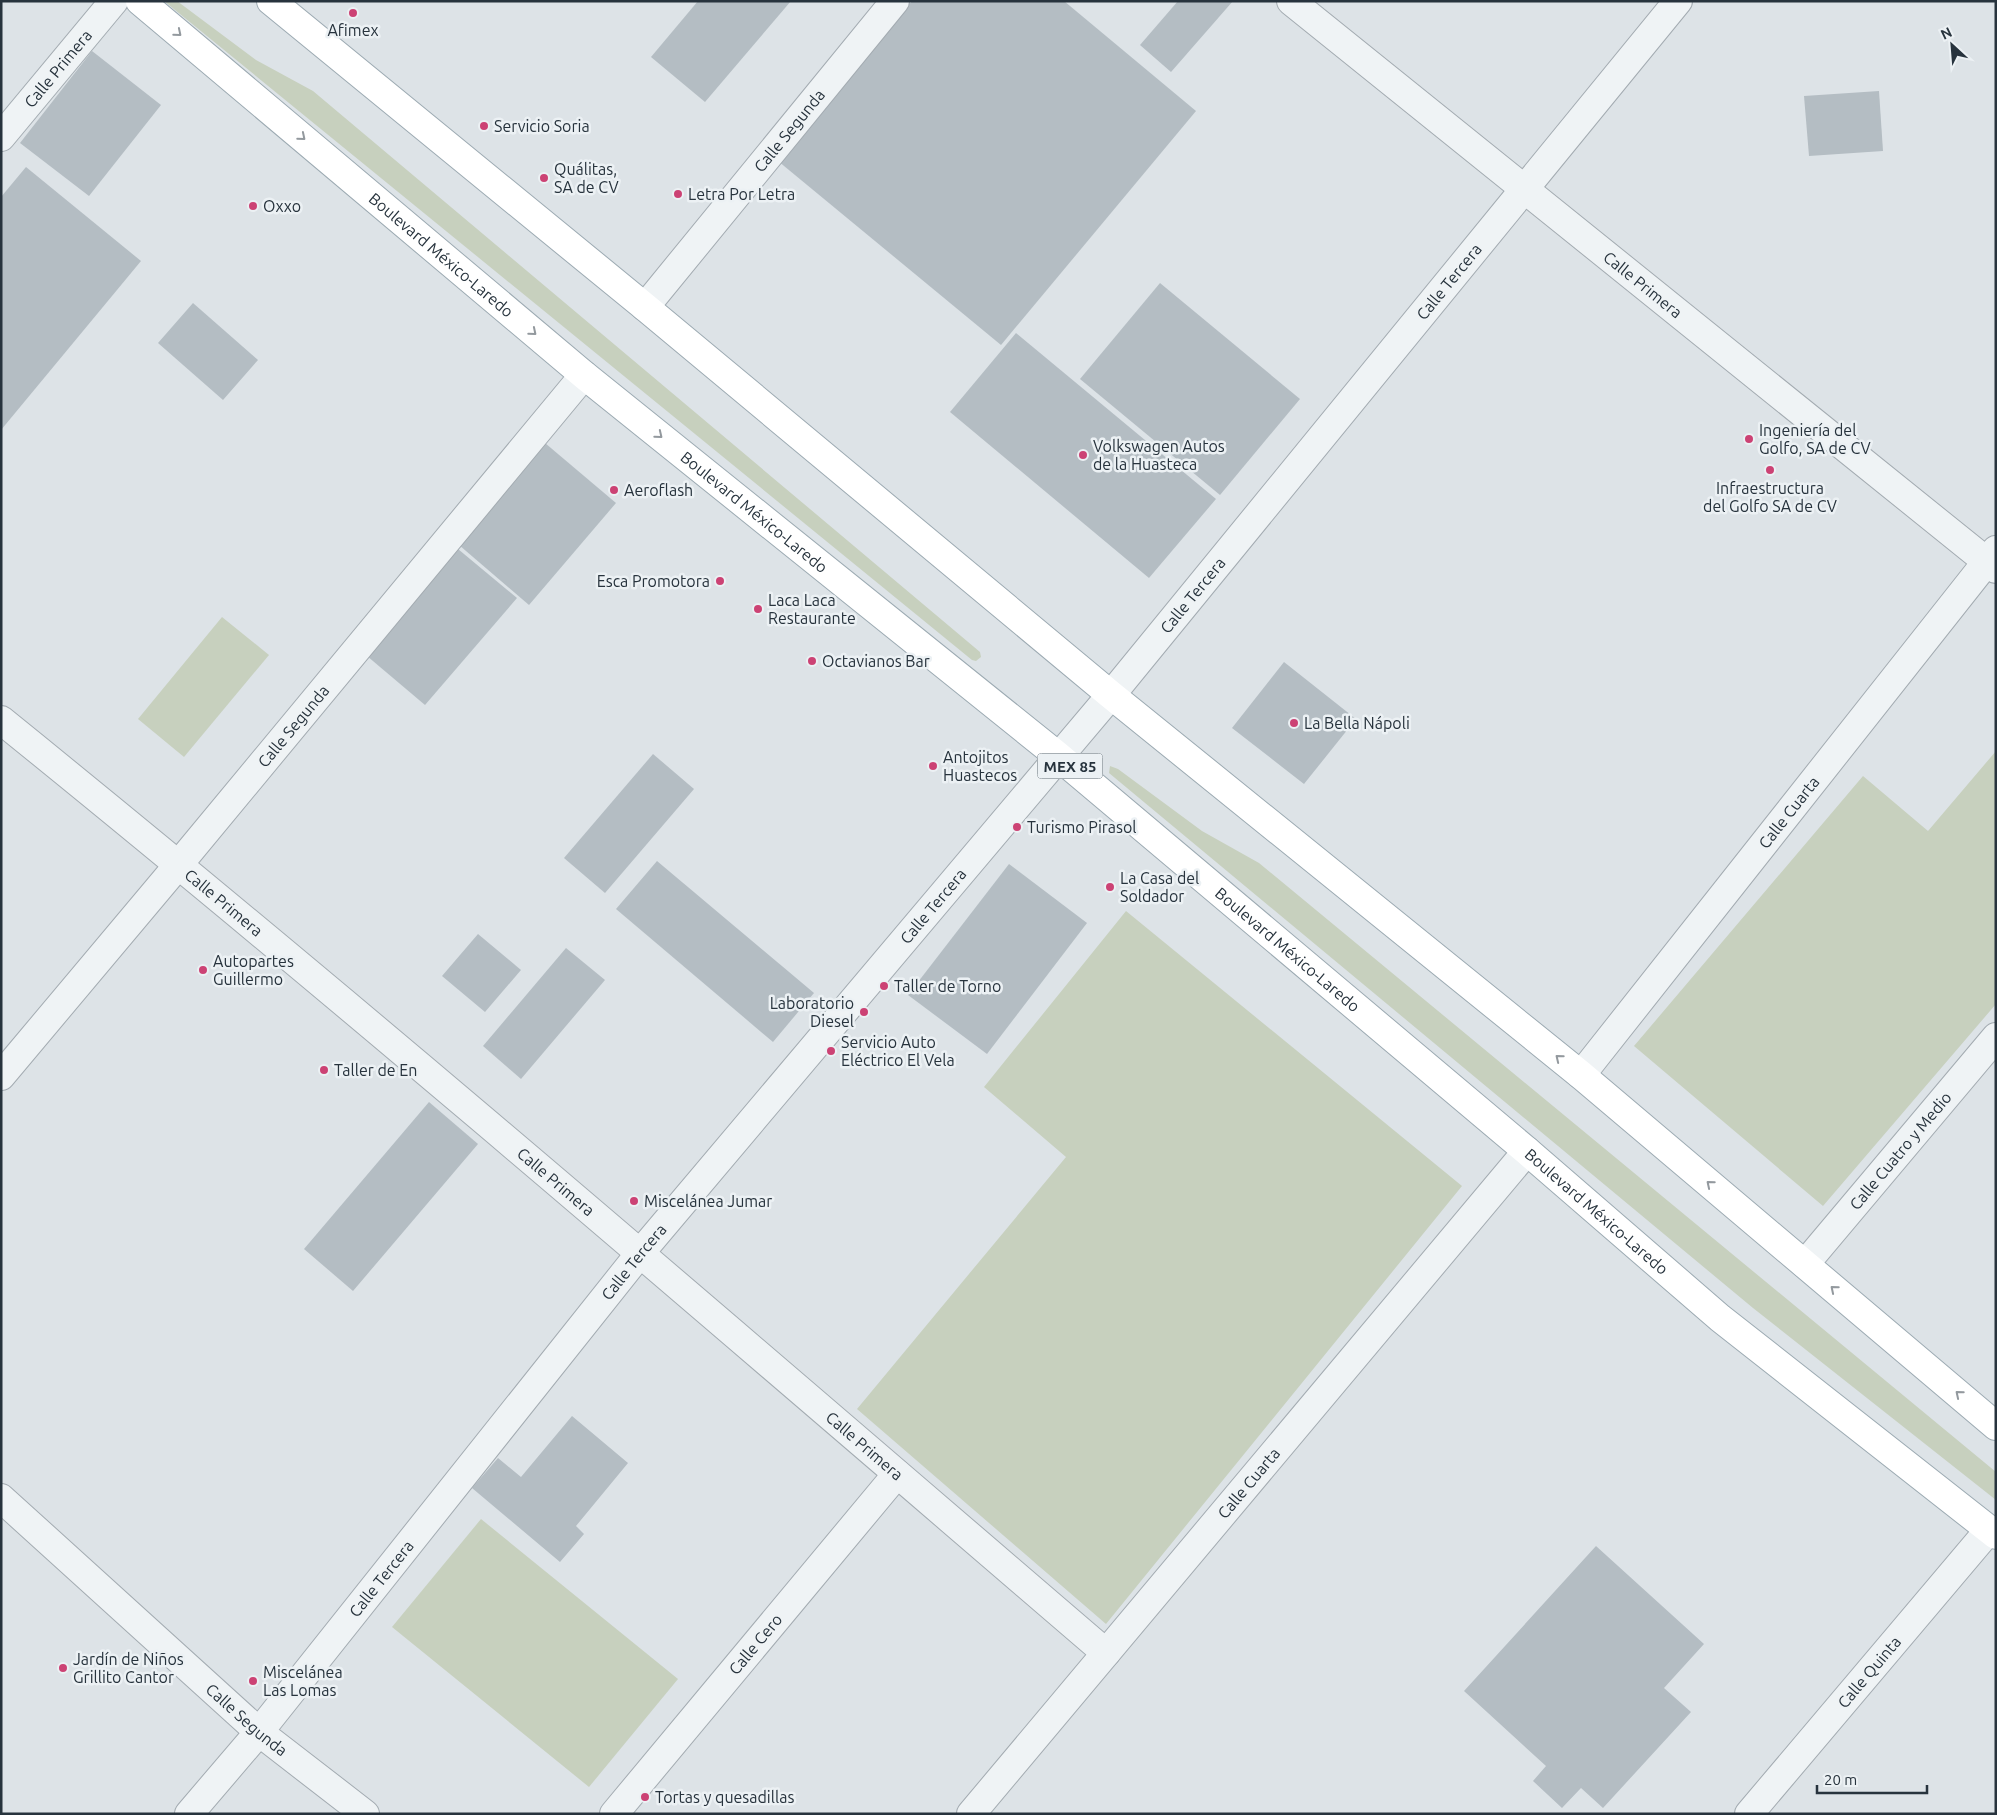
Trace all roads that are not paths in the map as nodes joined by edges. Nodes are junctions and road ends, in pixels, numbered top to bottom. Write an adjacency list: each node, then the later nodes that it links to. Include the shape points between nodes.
1 (114, 1): 7 (street, Calle Primera)
2 (140, 1): 10 (main road, Boulevard México-Laredo / MEX 85, one-way to 10)
3 (270, 1): 9 (main road)
4 (895, 1): 9 (street, Calle Segunda)
5 (1291, 1): 8 (street, Calle Primera)
6 (1678, 1): 8 (street, Calle Tercera)
7 (1, 137)
8 (1524, 189): 11 (street, Calle Primera); 12 (street, Calle Tercera)
9 (645, 307): 12 (main road)
10 (584, 375): 14 (main road, Boulevard México-Laredo / MEX 85, one-way to 14); 15 (street, Calle Segunda)
11 (1993, 560): 17 (street, Calle Cuarta)
12 (1111, 695): 14 (street, Calle Tercera); 17 (main road, one-way to 12)
13 (1, 720): 15 (street, Calle Primera)
14 (1058, 756): 19 (main road, Boulevard México-Laredo / MEX 85); 20 (street, Calle Tercera)
15 (179, 864): 18 (street, Calle Segunda); 20 (street, Calle Primera)
16 (1996, 1037): 21 (street, Calle Cuatro y Medio)
17 (1581, 1075): 21 (main road, one-way to 17)
18 (1, 1076)
19 (1527, 1151): 25 (main road, Boulevard México-Laredo / MEX 85, via 1720,1318); 26 (street, Calle Cuarta)
20 (641, 1252): 23 (street, Calle Primera); 27 (street, Calle Tercera)
21 (1805, 1264): 22 (main road, one-way to 21)
22 (1996, 1426)
23 (897, 1474): 26 (street, Calle Primera); 30 (street, Calle Cero)
24 (1, 1498): 27 (street, Calle Segunda)
25 (1992, 1533): 32 (street, Calle Quinta)
26 (1106, 1652): 31 (street, Calle Cuarta)
27 (259, 1732): 28 (street, Calle Tercera); 29 (street, Calle Segunda)
28 (189, 1814)
29 (365, 1814)
30 (614, 1814)
31 (970, 1814)
32 (1749, 1814)

